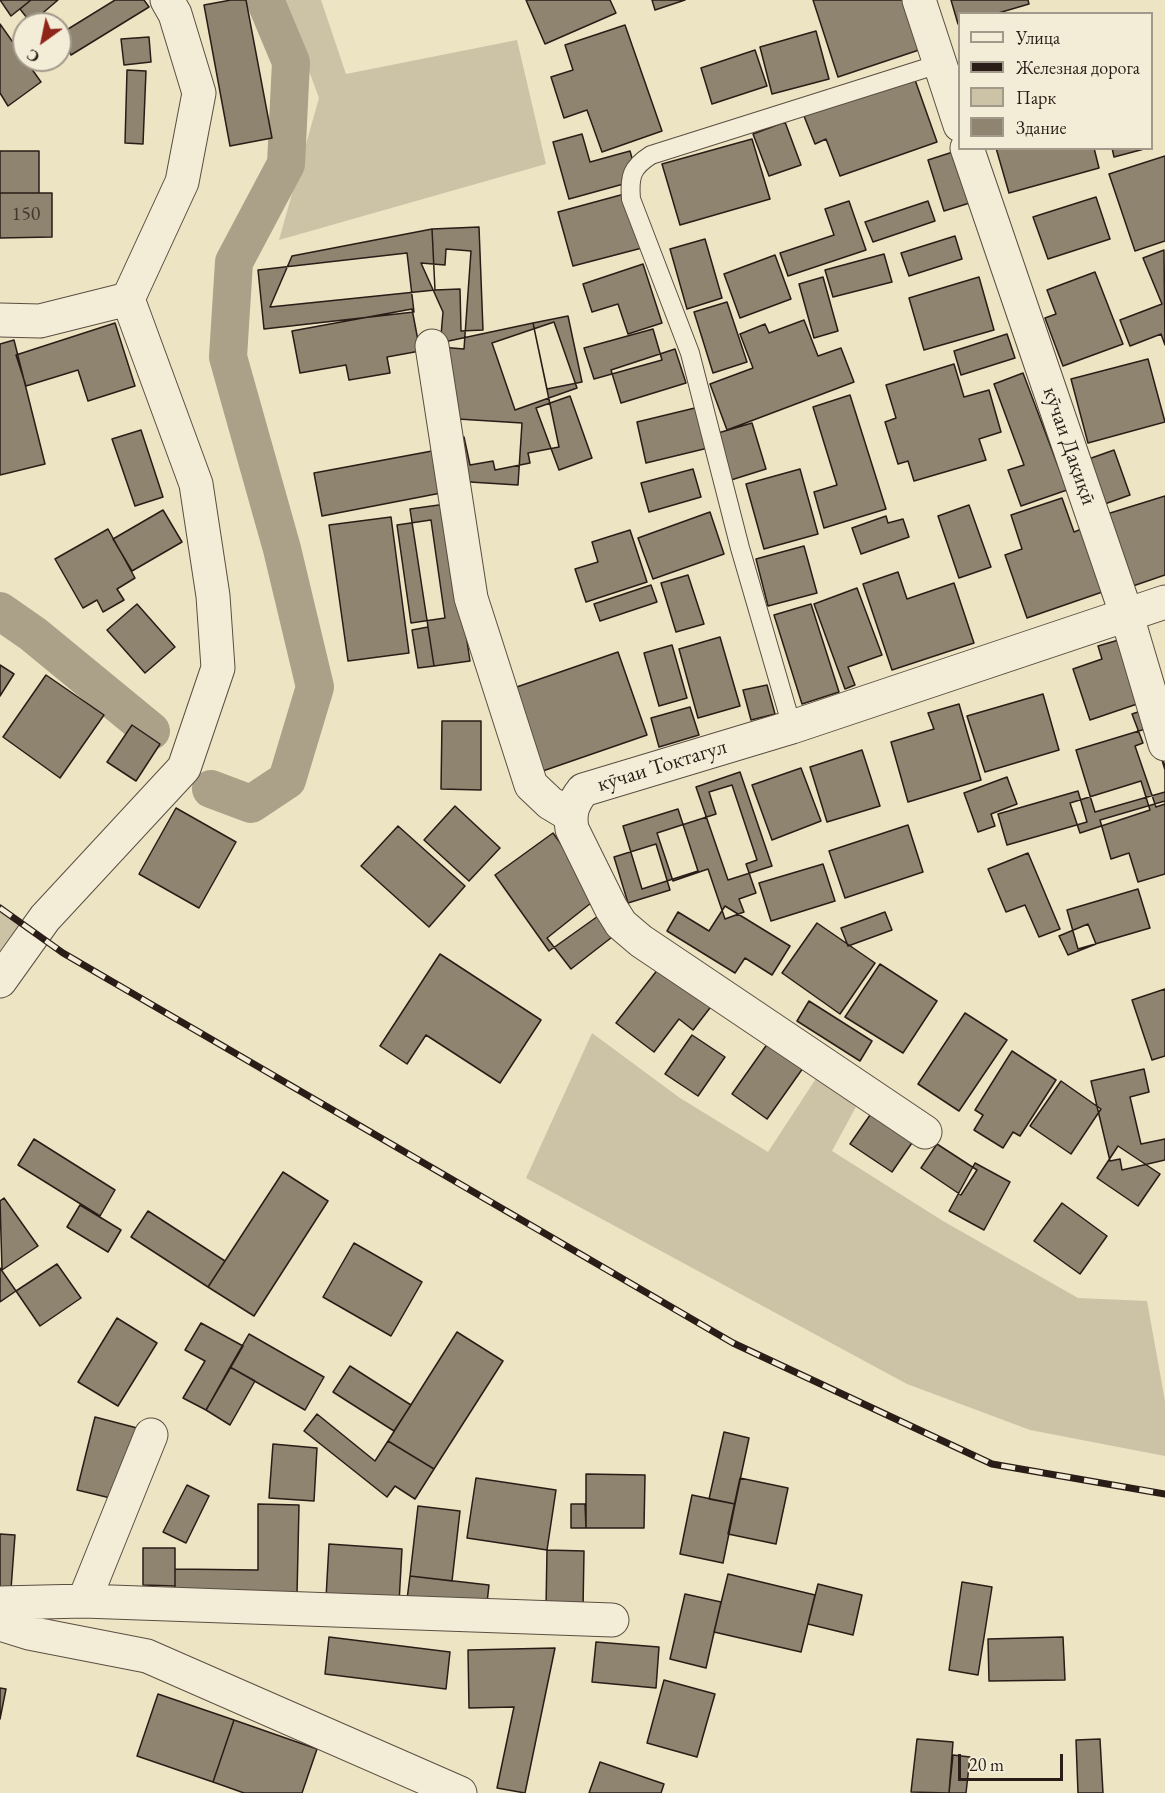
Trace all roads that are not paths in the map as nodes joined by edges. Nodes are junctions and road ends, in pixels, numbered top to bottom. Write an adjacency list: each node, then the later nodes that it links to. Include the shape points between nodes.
1 (167, 0): 6 (street, via 199,93 182,182)
2 (919, 0): 3 (street)
3 (939, 64): 4 (street); 11 (lane, via 651,155 636,165 629,180 632,198 690,353 740,548)
4 (958, 119)
5 (969, 150): 10 (street, кӯчаи Дақиқӣ)
6 (129, 299): 7 (street, via 40,321); 14 (street, via 196,484 213,596 218,668 184,768 45,918)
7 (0, 320)
8 (432, 346): 13 (street, via 471,598 531,785)
9 (1165, 602): 10 (street, кӯчаи Токтагул)
10 (1127, 616): 11 (street, кӯчаи Токтагул); 12 (street, кӯчаи Дақиқӣ)
11 (792, 727): 13 (street, кӯчаи Токтагул, via 582,790)
12 (1165, 744)
13 (570, 815): 15 (street, via 572,829 621,924 665,958)
14 (0, 981)
15 (925, 1132)
16 (151, 1435): 17 (street)
17 (84, 1601): 18 (street); 19 (street)
18 (0, 1603)
19 (612, 1620)
20 (0, 1624): 21 (street, via 29,1634 147,1656)
21 (459, 1793)

